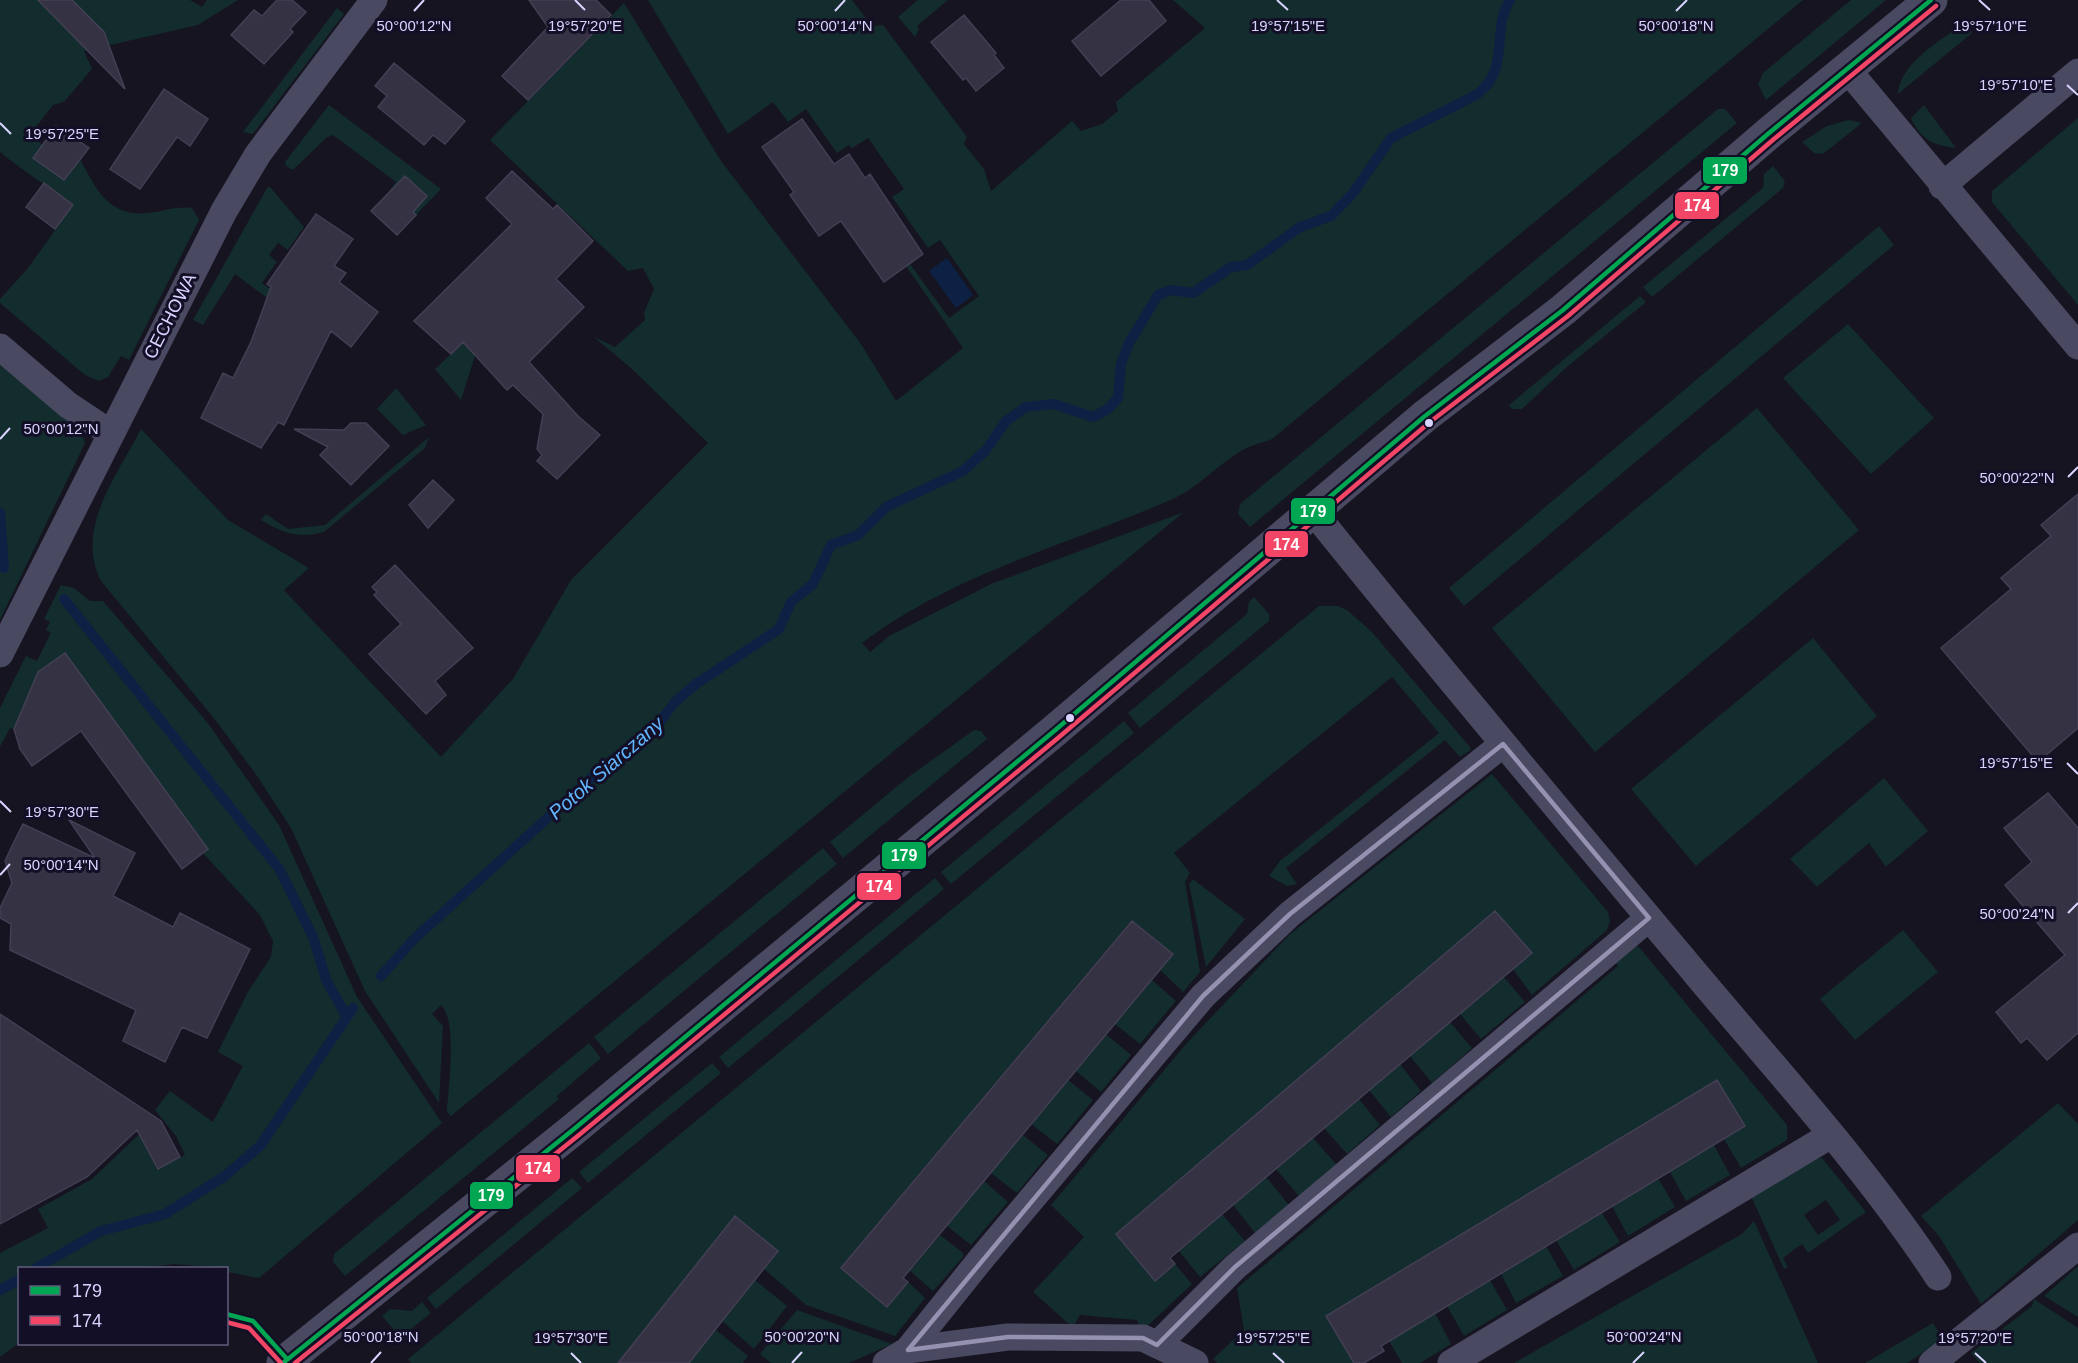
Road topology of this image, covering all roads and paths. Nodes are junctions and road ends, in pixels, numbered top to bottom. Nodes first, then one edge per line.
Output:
1 (374, 0) edge
2 (1931, 0) edge
3 (1846, 68) junction
4 (2078, 72) edge
5 (1942, 186) junction
6 (2078, 346) edge
7 (0, 347) edge
8 (110, 433) junction
9 (1312, 510) junction
10 (0, 654) edge
11 (1503, 744) junction
12 (1649, 918) junction
13 (1831, 1135) junction
14 (2078, 1246) edge
15 (1938, 1277) dead end
16 (1157, 1345) junction
17 (897, 1357) edge
18 (283, 1363) edge
19 (1195, 1363) edge
20 (1451, 1363) edge
21 (1932, 1363) edge

1 - 8 street, CECHOWA
2 - 3 street
3 - 5 street
3 - 9 street
4 - 5 street
5 - 6 street
7 - 8 street
8 - 10 street, CECHOWA
9 - 11 street
9 - 18 street
11 - 12 street
11 - 17 street
12 - 13 street
12 - 16 street
13 - 15 street
13 - 20 street
14 - 21 street
16 - 17 street
16 - 19 street

